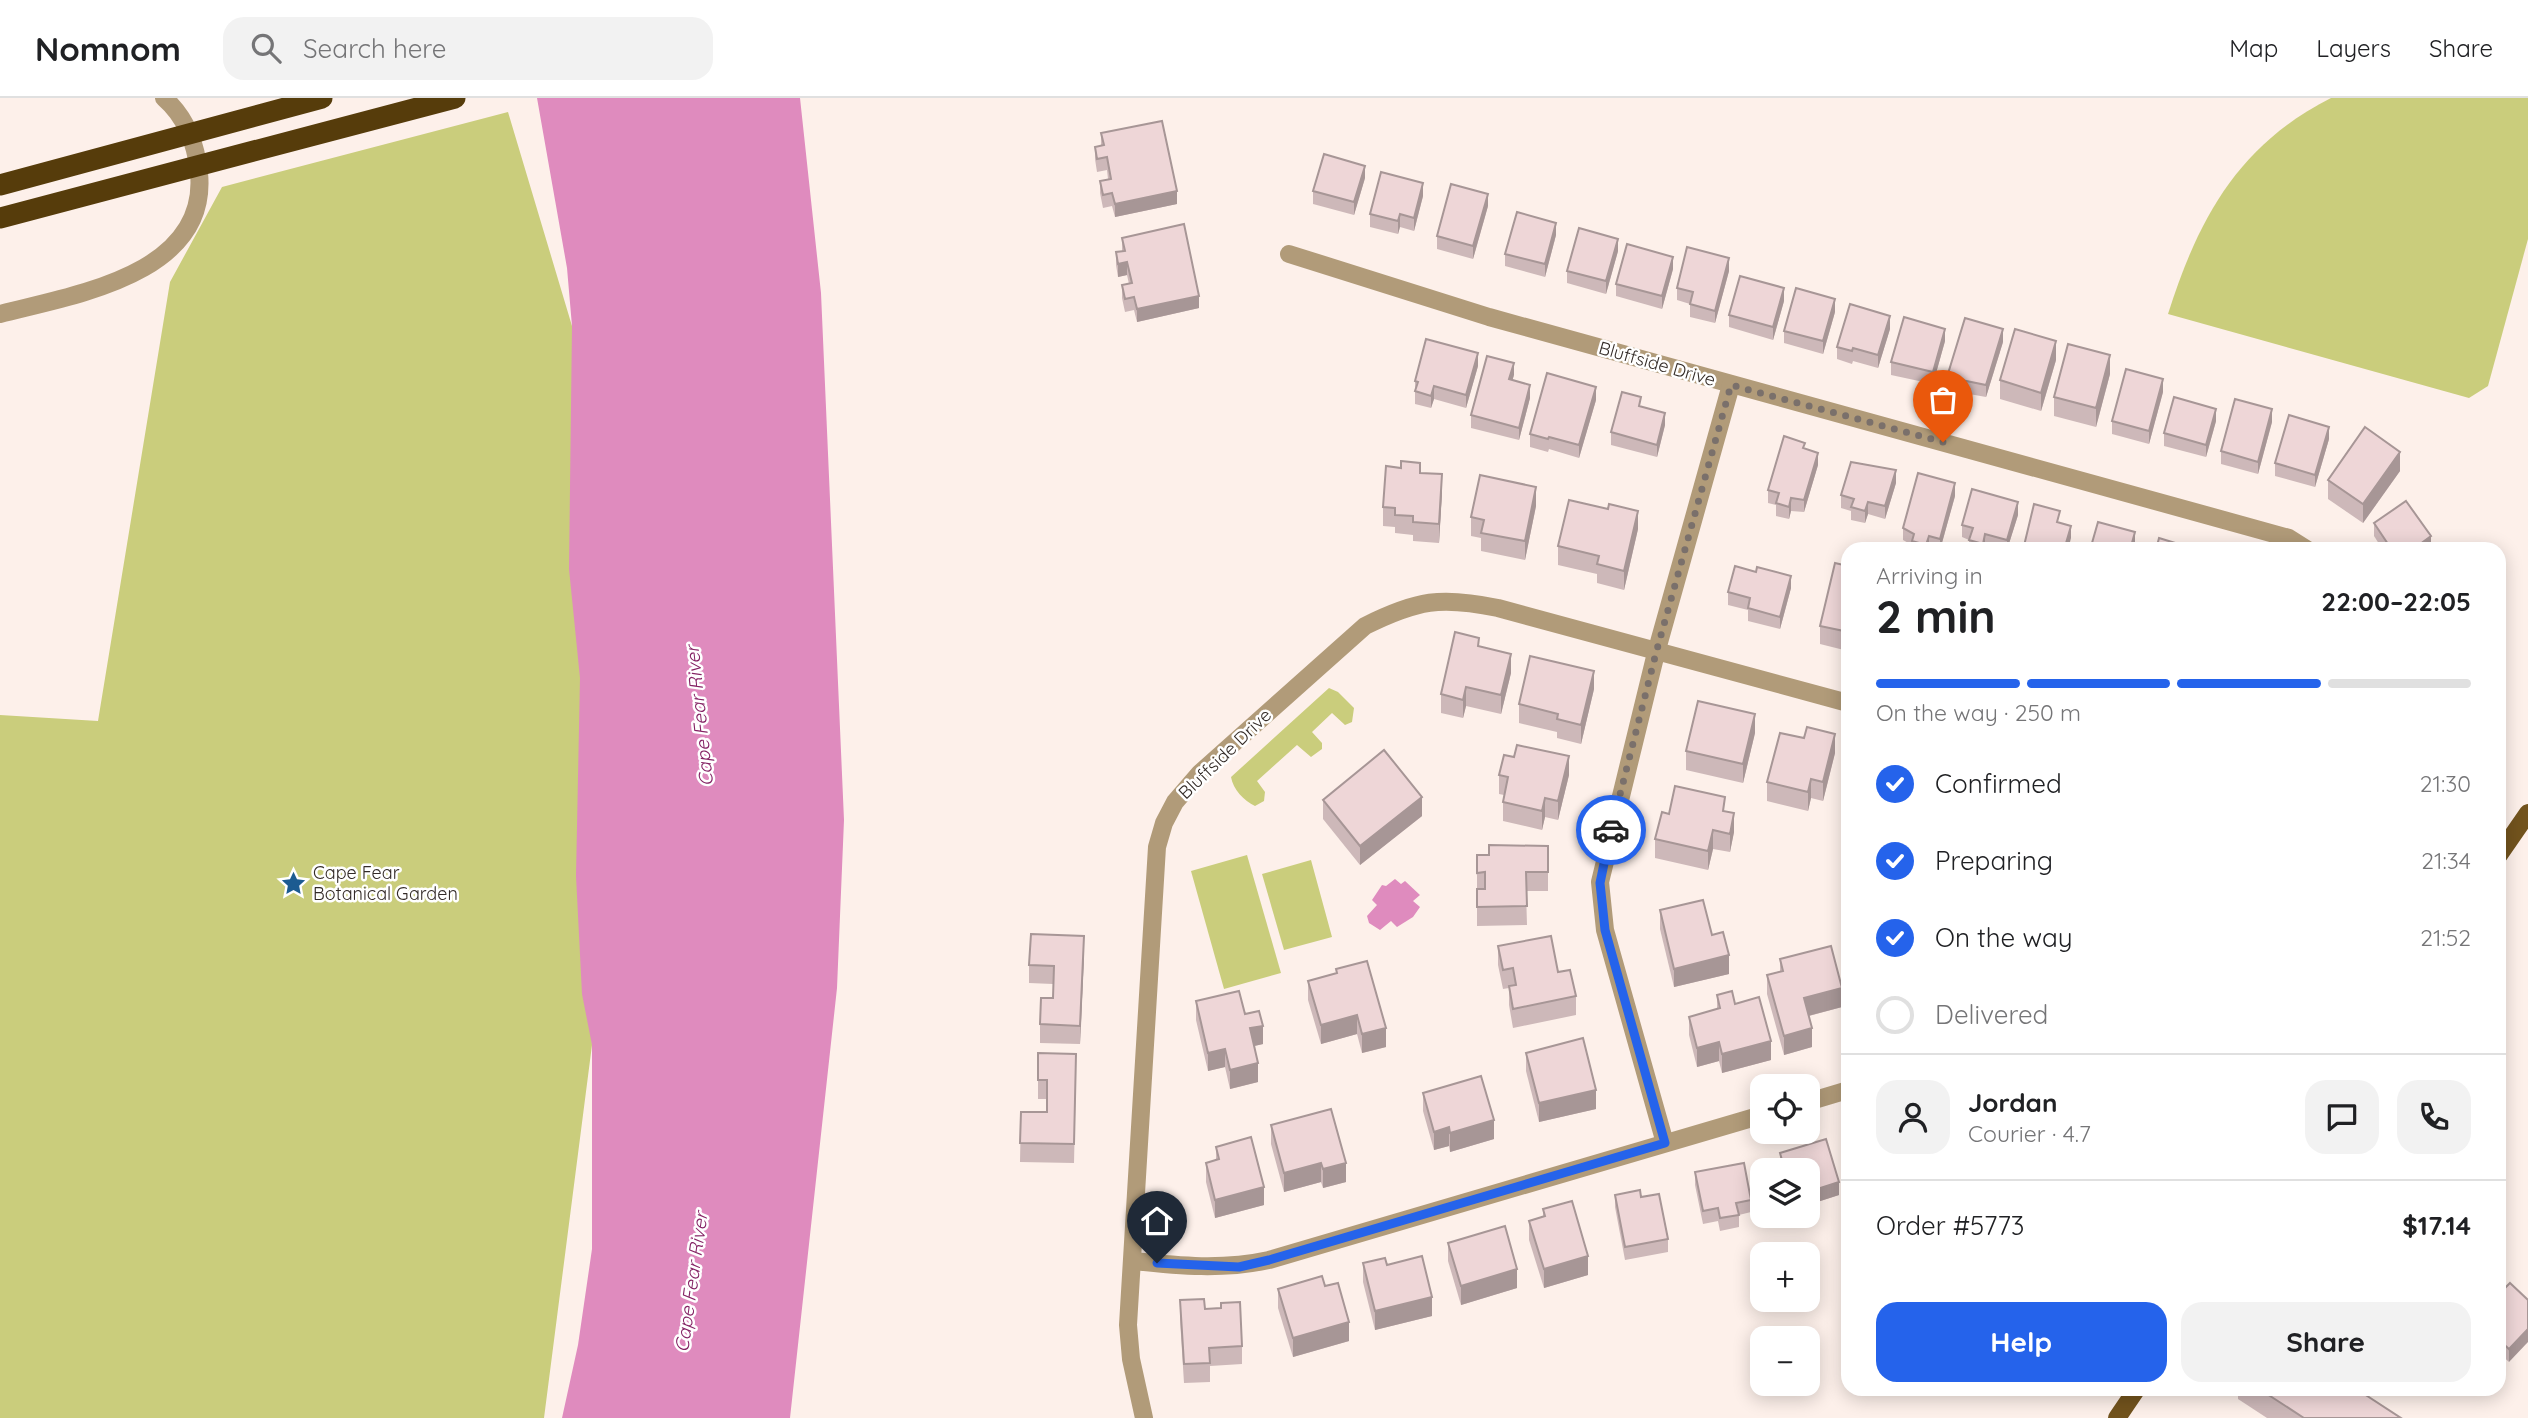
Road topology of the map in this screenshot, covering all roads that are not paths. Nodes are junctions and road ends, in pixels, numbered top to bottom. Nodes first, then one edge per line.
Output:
1 (164, 98) edge
2 (322, 98) edge
3 (455, 98) edge
4 (0, 185) edge
5 (0, 218) edge
6 (1289, 254) dead end
7 (0, 314) edge
8 (1731, 385) junction
9 (2295, 542) edge
10 (1656, 653) junction
11 (1841, 701) edge
12 (2528, 813) edge
13 (2506, 843) edge
14 (1841, 1092) edge
15 (1820, 1098) edge
16 (1750, 1118) edge
17 (1665, 1143) junction
18 (1133, 1261) junction
19 (2132, 1396) edge
20 (1144, 1418) edge
21 (2117, 1418) edge

1 - 7 street
2 - 4 highway
3 - 5 highway
6 - 8 street, Bluffside Drive
8 - 9 street, Bluffside Drive
8 - 10 street
10 - 11 street, Bluffside Drive
10 - 17 street
10 - 18 street, Bluffside Drive
12 - 13 main road
14 - 15 street
16 - 17 street
17 - 18 street
18 - 20 street, Bluffside Drive
19 - 21 main road

